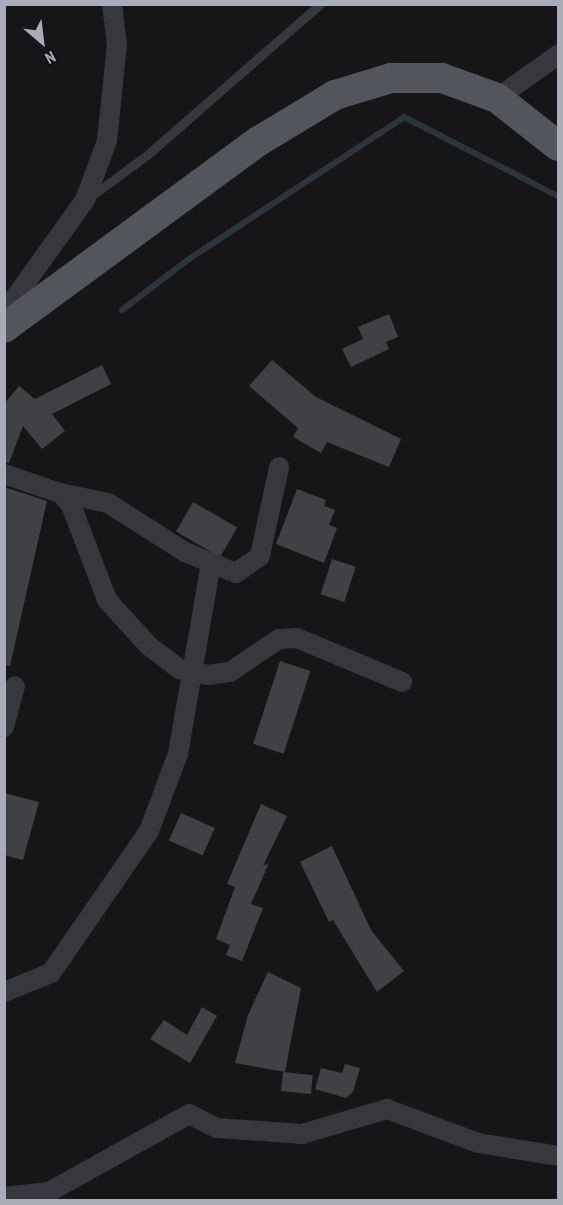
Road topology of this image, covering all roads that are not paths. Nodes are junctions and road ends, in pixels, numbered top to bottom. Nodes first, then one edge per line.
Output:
1 (112, 4) edge
2 (320, 4) edge
3 (558, 56) edge
4 (497, 98) junction
5 (558, 146) edge
6 (85, 200) junction
7 (4, 313) edge
8 (4, 328) edge
9 (279, 467) dead end
10 (4, 474) edge
11 (60, 493) junction
12 (211, 563) junction
13 (194, 672) junction
14 (402, 682) dead end
15 (15, 686) dead end
16 (4, 727) edge
17 (4, 992) edge
18 (558, 1156) edge
19 (4, 1197) edge

1 - 6 street
2 - 6 lane
3 - 4 street
4 - 5 main road
4 - 8 main road
6 - 7 street
9 - 12 street
10 - 11 street
11 - 12 street
11 - 13 street
12 - 13 street
13 - 14 street
13 - 17 street
15 - 16 street
18 - 19 street

